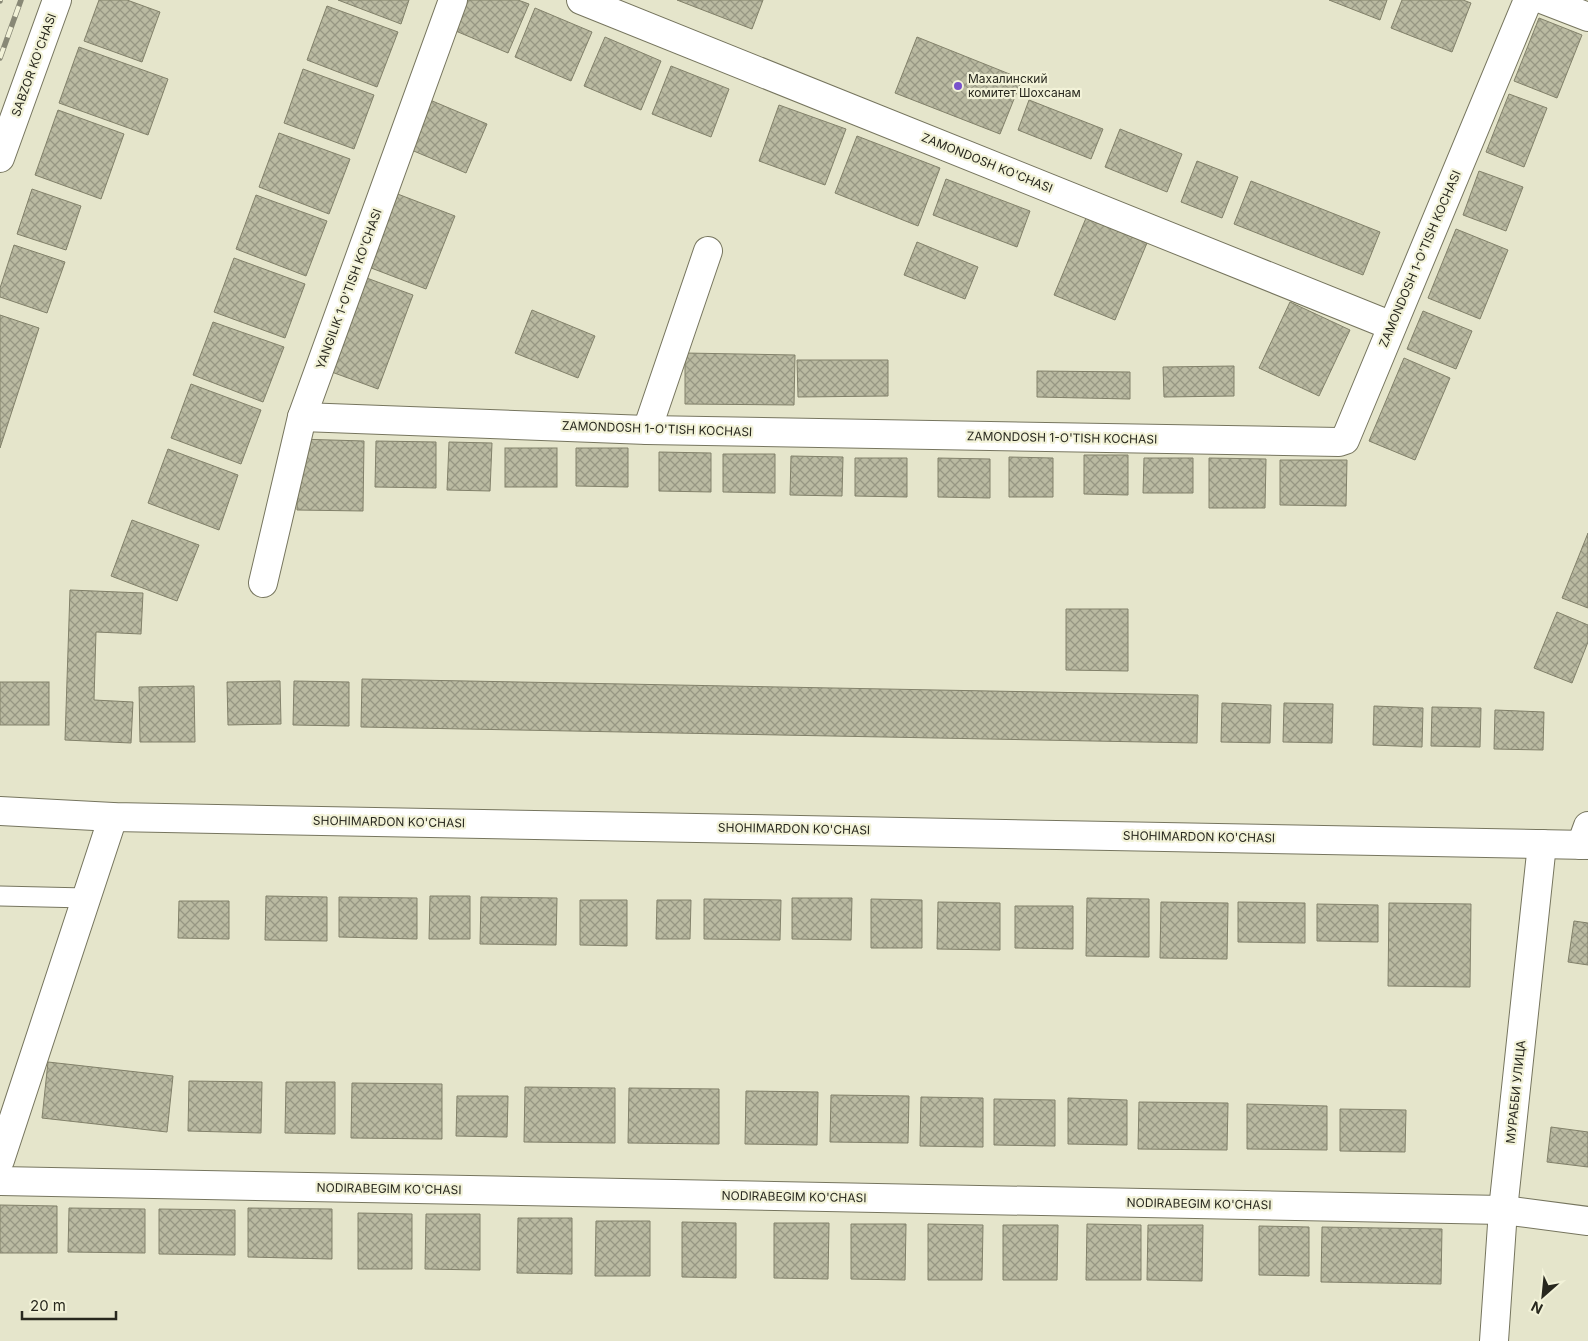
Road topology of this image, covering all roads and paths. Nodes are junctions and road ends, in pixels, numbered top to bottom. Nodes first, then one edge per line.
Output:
1 (57, 0) edge
2 (453, 0) edge
3 (581, 0) edge
4 (1528, 0) edge
5 (1544, 0) edge
6 (1588, 17) edge
7 (0, 158) edge
8 (708, 251) dead end
9 (1392, 326) junction
10 (302, 417) junction
11 (646, 430) junction
12 (263, 583) dead end
13 (0, 811) edge
14 (113, 816) junction
15 (1586, 839) edge
16 (1542, 844) junction
17 (0, 896) edge
18 (86, 898) junction
19 (0, 1160) edge
20 (0, 1181) edge
21 (1503, 1210) junction
22 (1588, 1221) edge
23 (1494, 1341) edge

1 - 7 street, SABZOR KO'CHASI
2 - 10 street, YANGILIK 1-O'TISH KO'CHASI
3 - 9 street, ZAMONDOSH KO'CHASI
4 - 9 street, ZAMONDOSH 1-O'TISH KOCHASI
5 - 6 street
8 - 11 street
9 - 11 street, ZAMONDOSH 1-O'TISH KOCHASI
10 - 11 street, ZAMONDOSH 1-O'TISH KOCHASI
10 - 12 street, YANGILIK 1-O'TISH KO'CHASI
13 - 14 street, SHOHIMARDON KO'CHASI
14 - 16 street, SHOHIMARDON KO'CHASI
14 - 18 street
15 - 16 street, SHOHIMARDON KO'CHASI
16 - 21 street, МУРАББИ УЛИЦА
17 - 18 lane
18 - 19 street
20 - 21 street, NODIRABEGIM KO'CHASI
21 - 22 street, NODIRABEGIM KO'CHASI
21 - 23 street, МУРАББИ УЛИЦА

